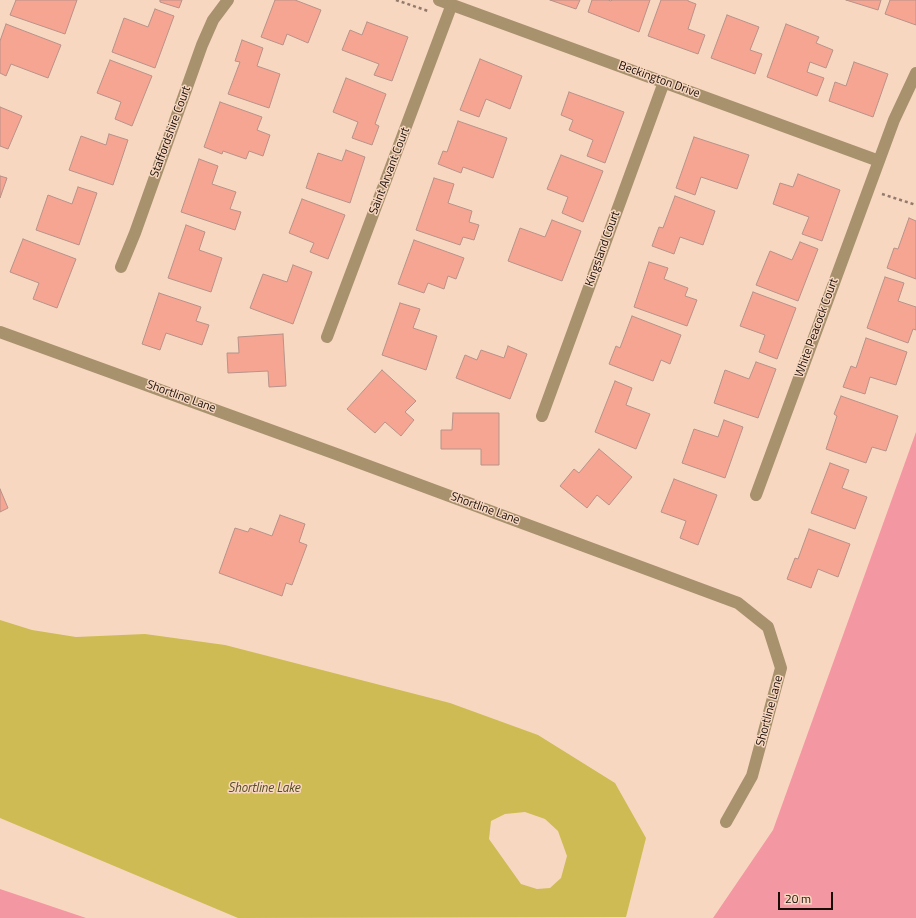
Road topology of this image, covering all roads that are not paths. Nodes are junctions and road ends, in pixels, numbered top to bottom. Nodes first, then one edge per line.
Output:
1 (228, 0) edge
2 (439, 0) edge
3 (452, 4) junction
4 (916, 74) edge
5 (664, 82) junction
6 (879, 161) junction
7 (121, 267) dead end
8 (0, 332) edge
9 (327, 337) dead end
10 (542, 416) dead end
11 (756, 495) dead end
12 (726, 822) dead end

1 - 7 street, Staffordshire Court
2 - 3 street, Beckington Drive
3 - 5 street, Beckington Drive
3 - 9 street, Saint Arvant Court
4 - 6 street, White Peacock Court
5 - 6 street, Beckington Drive
5 - 10 street, Kingsland Court
6 - 11 street, White Peacock Court
8 - 12 street, Shortline Lane

